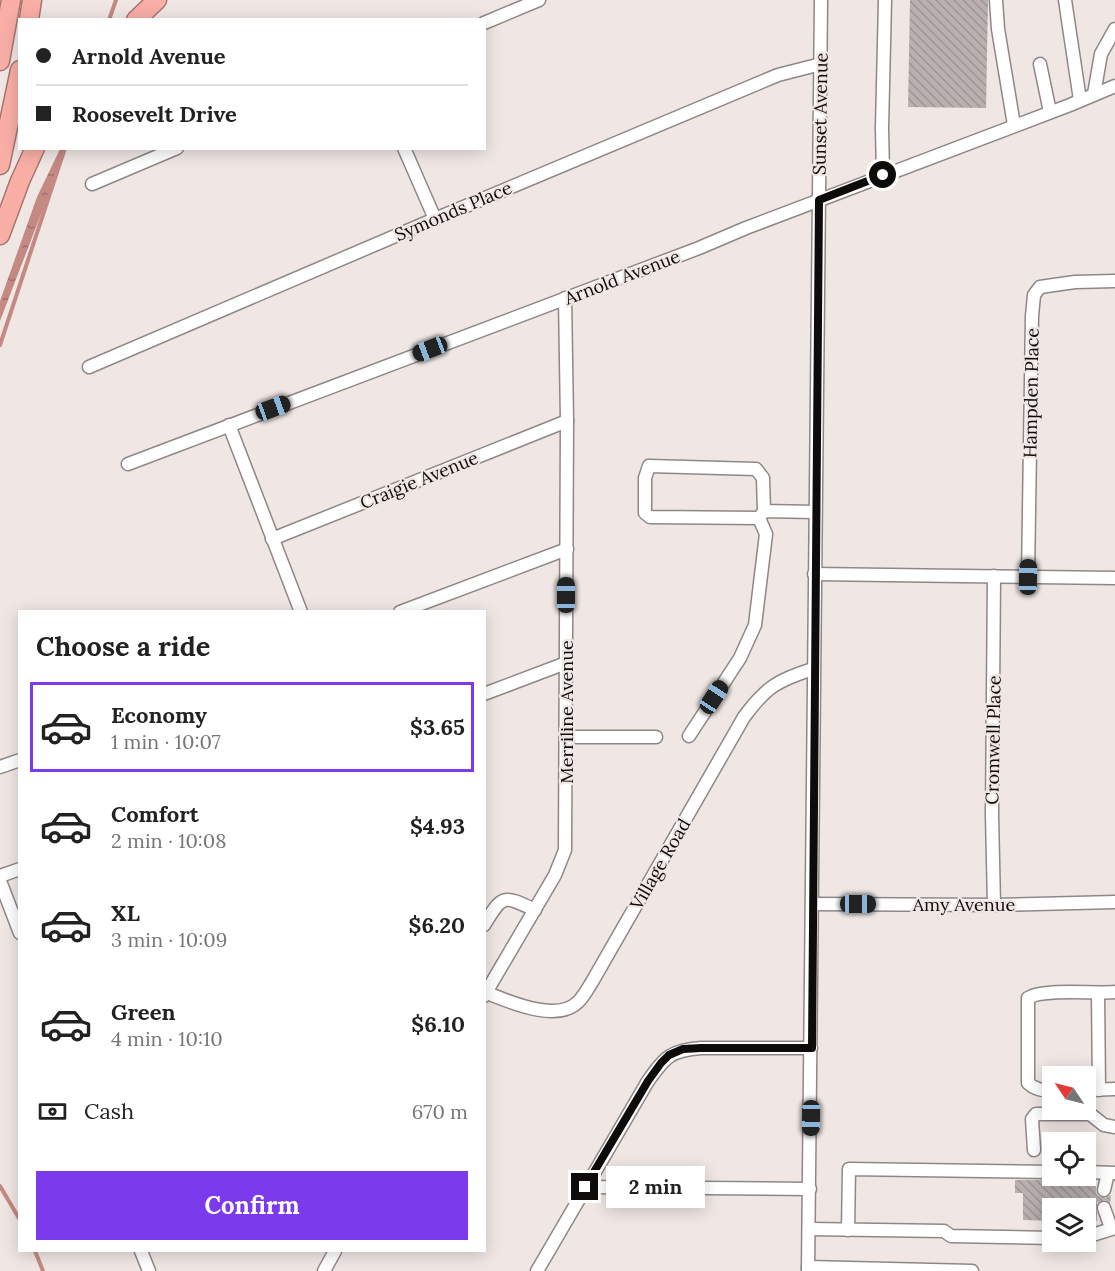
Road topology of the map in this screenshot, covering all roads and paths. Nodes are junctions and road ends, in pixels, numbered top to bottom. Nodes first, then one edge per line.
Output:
1 (11, 0) edge
2 (32, 0) edge
3 (157, 0) edge
4 (538, 0) edge
5 (821, 0) edge
6 (885, 0) edge
7 (996, 0) edge
8 (1065, 0) edge
9 (29, 18) edge
10 (138, 18) edge
11 (486, 21) edge
12 (1115, 29) edge
13 (0, 61) edge
14 (820, 64) junction
15 (1040, 64) dead end
16 (18, 80) edge
17 (1115, 86) edge
18 (1094, 94) junction
19 (1080, 100) junction
20 (1050, 112) junction
21 (1014, 125) junction
22 (34, 150) edge
23 (172, 150) edge
24 (405, 150) edge
25 (0, 165) edge
26 (883, 175) junction
27 (92, 184) dead end
28 (819, 200) junction
29 (435, 219) junction
30 (0, 235) edge
31 (1115, 281) edge
32 (565, 298) junction
33 (89, 367) dead end
34 (567, 421) junction
35 (229, 425) junction
36 (128, 464) dead end
37 (815, 512) junction
38 (762, 514) junction
39 (272, 539) junction
40 (567, 549) junction
41 (814, 574) junction
42 (994, 576) junction
43 (1028, 577) junction
44 (1115, 578) edge
45 (300, 610) edge
46 (405, 610) edge
47 (566, 663) junction
48 (813, 669) junction
49 (486, 693) edge
50 (656, 736) dead end
51 (689, 736) dead end
52 (566, 737) junction
53 (18, 761) edge
54 (0, 767) edge
55 (18, 869) edge
56 (0, 876) edge
57 (0, 881) edge
58 (1115, 902) edge
59 (812, 904) junction
60 (993, 904) junction
61 (535, 910) junction
62 (486, 922) edge
63 (18, 928) edge
64 (1115, 992) edge
65 (1098, 993) junction
66 (486, 994) edge
67 (812, 1048) junction
68 (1115, 1089) edge
69 (1099, 1090) joint
70 (1042, 1091) edge
71 (1115, 1127) edge
72 (1035, 1150) dead end
73 (1042, 1172) edge
74 (1096, 1172) edge
75 (1111, 1173) edge
76 (585, 1187) junction
77 (810, 1189) junction
78 (1104, 1190) dead end
79 (1104, 1208) dead end
80 (1113, 1228) edge
81 (809, 1229) junction
82 (848, 1230) junction
83 (1096, 1234) edge
84 (1042, 1238) edge
85 (141, 1252) edge
86 (334, 1252) edge
87 (808, 1269) edge
88 (149, 1271) edge
89 (324, 1271) edge
90 (537, 1271) edge
91 (972, 1271) edge

1 - 13 highway
2 - 9 highway
3 - 10 highway
4 - 11 street
5 - 14 street, Sunset Avenue
6 - 26 street
7 - 21 street
8 - 19 street
12 - 18 street
14 - 28 street, Sunset Avenue
14 - 29 street, Symonds Place
15 - 20 street
16 - 25 highway
17 - 18 street, Arnold Avenue
18 - 19 street, Arnold Avenue
19 - 20 street, Arnold Avenue
20 - 21 street, Arnold Avenue
21 - 26 street, Arnold Avenue
22 - 30 highway
23 - 27 street
24 - 29 street
26 - 28 street, Arnold Avenue
28 - 32 street, Arnold Avenue
28 - 37 street, Sunset Avenue
29 - 33 street, Symonds Place
31 - 43 street, Hampden Place
32 - 34 street, Merriline Avenue
32 - 35 street, Arnold Avenue
34 - 39 street, Craigie Avenue
34 - 40 street, Merriline Avenue
35 - 36 street, Arnold Avenue
35 - 39 street
37 - 38 street
37 - 41 street, Sunset Avenue
38 - 38 street
38 - 51 street
39 - 45 street
40 - 46 street
40 - 47 street, Merriline Avenue
41 - 42 street
41 - 48 street, Sunset Avenue
42 - 43 street
42 - 60 street, Cromwell Place
43 - 44 street
47 - 49 street
47 - 52 street, Merriline Avenue
48 - 59 street, Sunset Avenue
48 - 66 street, Village Road
50 - 52 street
52 - 61 street, Merriline Avenue
53 - 54 street
55 - 56 street
57 - 63 street
58 - 60 street, Amy Avenue
59 - 60 street, Amy Avenue
59 - 67 street, Sunset Avenue
61 - 62 street
61 - 66 street, Merriline Avenue
64 - 65 street
65 - 69 street
65 - 70 street
67 - 76 street
67 - 77 street, Sunset Avenue
68 - 69 street
71 - 72 street
73 - 82 street
74 - 75 street
75 - 78 street
76 - 77 street
76 - 90 street
77 - 81 street, Sunset Avenue
79 - 80 street
80 - 83 street
81 - 82 street
81 - 87 street, Sunset Avenue
82 - 84 street
85 - 88 street
86 - 89 street
87 - 91 street

